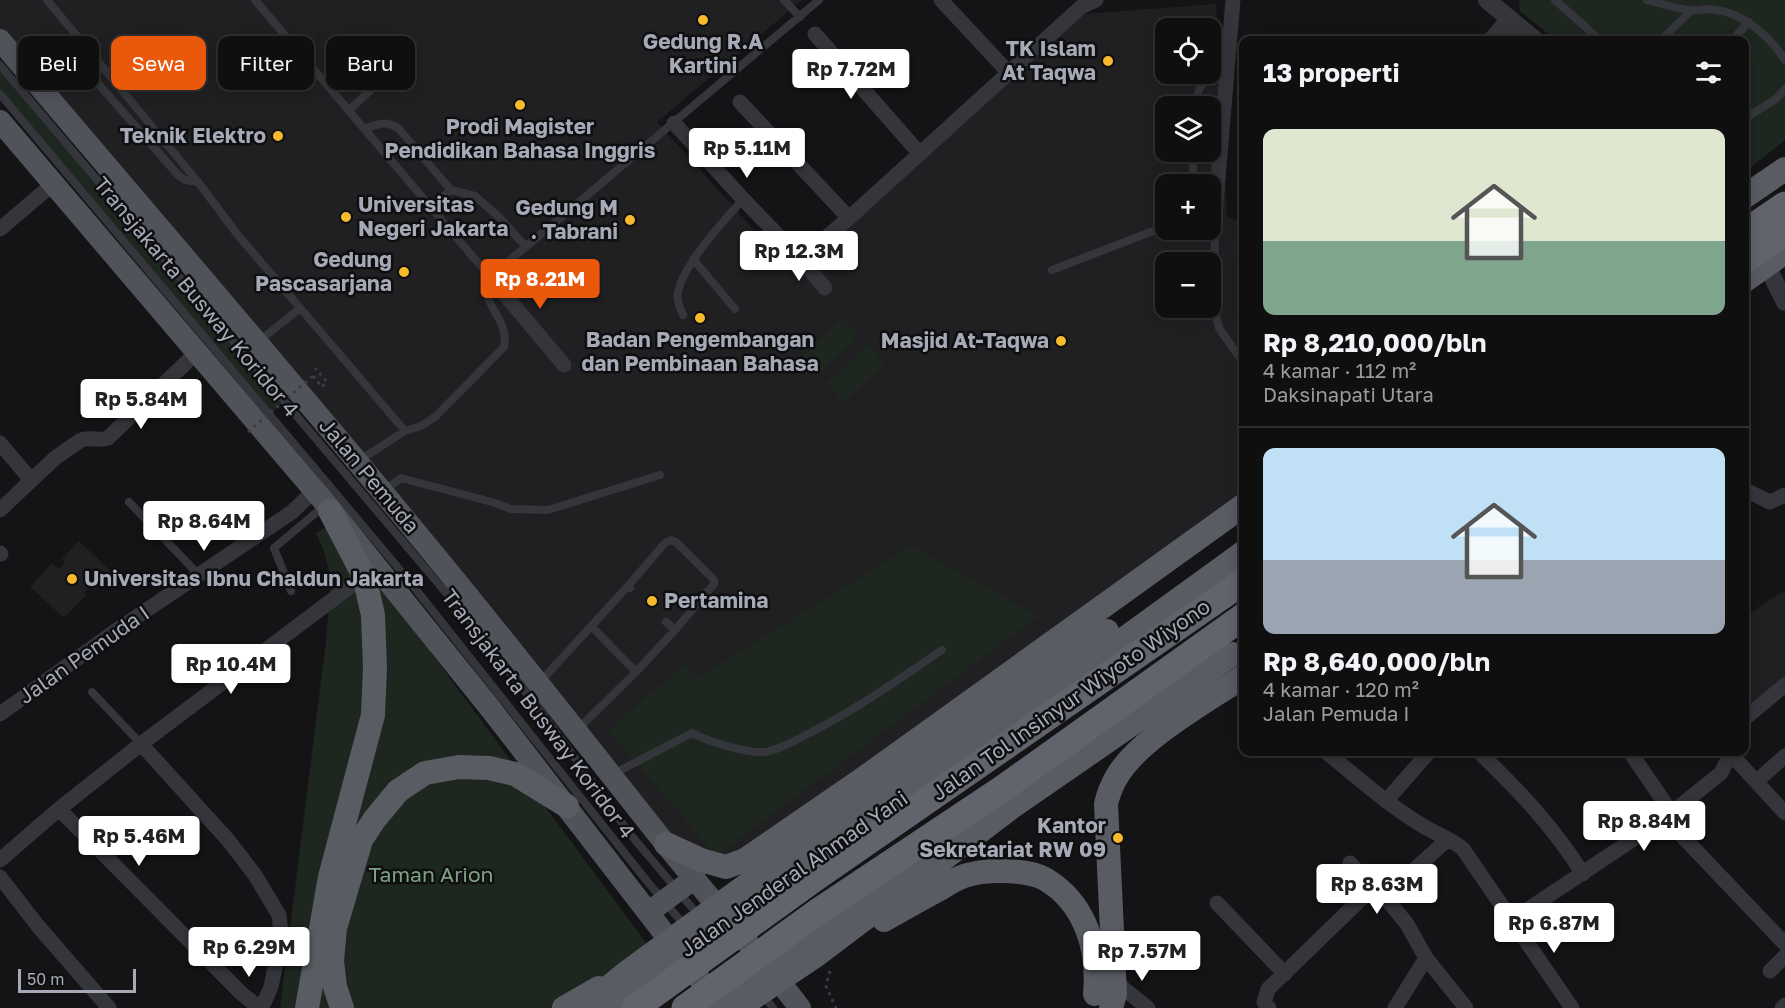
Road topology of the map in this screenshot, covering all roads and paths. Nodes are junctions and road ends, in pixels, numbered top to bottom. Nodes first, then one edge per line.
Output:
1 (47, 0) edge
2 (255, 0) edge
3 (784, 0) edge
4 (819, 0) edge
5 (941, 0) edge
6 (1096, 0) edge
7 (1233, 0) edge
8 (1555, 0) edge
9 (1647, 0) edge
10 (1078, 3) edge
11 (1692, 10) junction
12 (1504, 16) edge
13 (800, 17) junction
14 (1749, 22) junction
15 (815, 34) dead end
16 (78, 36) edge
17 (1492, 36) edge
18 (1530, 36) edge
19 (1596, 36) edge
20 (1665, 36) edge
21 (1736, 36) edge
22 (0, 40) edge
23 (1785, 60) edge
24 (99, 61) edge
25 (0, 65) edge
26 (1009, 73) junction
27 (1227, 73) junction
28 (99, 84) edge
29 (1785, 89) edge
30 (371, 90) edge
31 (0, 94) edge
32 (1197, 96) edge
33 (740, 102) dead end
34 (349, 110) junction
35 (1749, 114) edge
36 (0, 121) edge
37 (674, 123) junction
38 (366, 128) junction
39 (920, 154) junction
40 (1785, 169) edge
41 (1217, 174) edge
42 (198, 182) junction
43 (53, 184) junction
44 (451, 190) junction
45 (1749, 194) edge
46 (1785, 196) edge
47 (743, 199) junction
48 (1785, 204) edge
49 (432, 206) junction
50 (849, 218) junction
51 (1749, 221) edge
52 (1785, 226) edge
53 (0, 229) edge
54 (1155, 230) edge
55 (1785, 232) edge
56 (1213, 240) edge
57 (526, 247) junction
58 (797, 255) junction
59 (1752, 258) edge
60 (693, 259) junction
61 (1052, 270) dead end
62 (490, 277) junction
63 (825, 288) dead end
64 (1785, 302) edge
65 (299, 309) junction
66 (735, 309) dead end
67 (683, 315) dead end
68 (258, 342) junction
69 (1239, 356) edge
70 (192, 357) junction
71 (564, 365) dead end
72 (315, 368) dead end
73 (248, 432) dead end
74 (405, 432) junction
75 (0, 443) edge
76 (357, 462) junction
77 (660, 475) dead end
78 (31, 480) junction
79 (382, 492) junction
80 (1749, 492) edge
81 (1785, 495) edge
82 (129, 502) dead end
83 (323, 502) junction
84 (1239, 509) edge
85 (0, 510) edge
86 (1239, 538) edge
87 (1239, 556) edge
88 (199, 575) junction
89 (364, 576) junction
90 (1239, 578) edge
91 (1239, 583) edge
92 (291, 591) dead end
93 (1239, 613) edge
94 (1239, 620) edge
95 (666, 622) dead end
96 (592, 627) junction
97 (675, 630) junction
98 (1239, 633) edge
99 (942, 650) dead end
100 (1238, 652) edge
101 (636, 672) junction
102 (1239, 679) edge
103 (539, 683) junction
104 (1785, 685) edge
105 (92, 692) dead end
106 (0, 714) edge
107 (1749, 715) edge
108 (577, 730) junction
109 (141, 744) junction
110 (1331, 756) edge
111 (1425, 756) edge
112 (1483, 756) edge
113 (1632, 756) edge
114 (1728, 756) edge
115 (1733, 756) edge
116 (1785, 756) edge
117 (1024, 762) dead end
118 (1016, 768) dead end
119 (612, 774) junction
120 (1757, 781) junction
121 (1386, 801) junction
122 (567, 806) junction
123 (59, 809) junction
124 (1785, 813) edge
125 (1668, 815) junction
126 (1448, 839) junction
127 (666, 844) junction
128 (0, 860) edge
129 (1350, 863) dead end
130 (1583, 874) junction
131 (0, 878) edge
132 (1379, 894) junction
133 (671, 895) junction
134 (1217, 903) dead end
135 (1512, 920) junction
136 (708, 942) junction
137 (1785, 944) edge
138 (818, 954) junction
139 (733, 956) dead end
140 (1785, 956) edge
141 (1426, 958) junction
142 (1770, 971) dead end
143 (626, 973) junction
144 (1285, 974) junction
145 (1114, 977) junction
146 (736, 988) edge
147 (339, 998) edge
148 (1099, 1003) edge
149 (1785, 1005) edge
150 (109, 1008) edge
151 (307, 1008) edge
152 (564, 1008) edge
153 (583, 1008) edge
154 (608, 1008) edge
155 (634, 1008) edge
156 (678, 1008) edge
157 (685, 1008) edge
158 (773, 1008) edge
159 (800, 1008) edge
160 (1148, 1008) edge
161 (1269, 1008) edge
162 (1395, 1008) edge
163 (1466, 1008) edge
164 (1572, 1008) edge
165 (1782, 1008) edge

1 - 16 lane
2 - 34 lane
3 - 13 lane
4 - 13 lane
5 - 26 street
6 - 10 street
7 - 27 street
8 - 19 lane
9 - 11 lane
10 - 26 street
11 - 14 lane
11 - 20 lane
12 - 17 street
12 - 18 street
13 - 37 lane
14 - 21 lane
14 - 23 lane
15 - 39 street
22 - 68 main road, Jalan Pemuda
24 - 42 lane
25 - 133 lane, Transjakarta Busway Koridor 4
26 - 39 street
27 - 32 lane
27 - 41 street
28 - 42 lane
29 - 35 lane
30 - 34 lane
31 - 133 lane, Transjakarta Busway Koridor 4
33 - 50 street
34 - 38 lane
36 - 43 main road, Jalan Pemuda
37 - 47 street
37 - 57 lane
38 - 44 lane
38 - 49 lane
39 - 50 street
40 - 45 highway
42 - 65 lane
43 - 53 street
43 - 70 main road, Jalan Pemuda
44 - 49 lane
44 - 57 lane
46 - 51 lane
47 - 58 street
47 - 60 lane
48 - 59 highway
49 - 62 lane
50 - 58 street
52 - 59 lane
54 - 61 lane
55 - 59 highway, bridge
56 - 69 lane
57 - 62 lane
58 - 63 street
59 - 64 street
60 - 66 lane
60 - 67 lane
62 - 71 street
62 - 74 lane
65 - 68 lane
65 - 74 lane
68 - 76 main road, Jalan Pemuda
70 - 78 street
70 - 83 main road, Jalan Pemuda
72 - 73 path, bridge
74 - 76 lane
75 - 78 street
76 - 79 main road, Jalan Pemuda
77 - 79 lane
78 - 85 street
79 - 103 main road, Jalan Pemuda
80 - 81 street
82 - 88 lane
83 - 88 street, Jalan Pemuda I
83 - 89 highway
83 - 92 lane
83 - 122 main road, Jalan Pemuda
84 - 127 highway
86 - 143 highway, bridge
87 - 136 highway, Jalan Jenderal Ahmad Yani
88 - 106 street, Jalan Pemuda I
89 - 109 street
89 - 151 highway
90 - 136 lane
91 - 155 highway, Jalan Tol Insinyur Wiyoto Wiyono, bridge
93 - 117 lane
94 - 157 highway, Jalan Tol Insinyur Wiyoto Wiyono, bridge
95 - 97 lane
96 - 97 lane
96 - 101 lane
96 - 103 lane
97 - 101 lane
98 - 146 highway
99 - 119 lane
100 - 138 highway, bridge
101 - 108 lane
102 - 145 highway
103 - 108 main road, Jalan Pemuda
104 - 107 street
105 - 109 lane
108 - 119 main road, Jalan Pemuda
109 - 123 street
109 - 123 street
110 - 121 street
111 - 121 street
112 - 130 street
113 - 125 street
114 - 125 street
115 - 120 street
116 - 120 street
118 - 146 lane
119 - 127 main road, Jalan Pemuda
120 - 124 street
121 - 126 street
122 - 133 main road, Jalan Pemuda
122 - 147 highway
123 - 128 street
125 - 130 street
125 - 137 street
126 - 132 street
126 - 135 street
127 - 133 main road, Jalan Pemuda
129 - 132 street
130 - 135 street
131 - 150 street
132 - 141 street
132 - 144 street
133 - 136 main road, Jalan Pemuda
133 - 136 main road, Jalan Pemuda
134 - 144 street
135 - 164 street
136 - 146 main road
136 - 146 main road
136 - 154 highway, Jalan Jenderal Ahmad Yani
136 - 155 lane
138 - 146 highway, bridge
138 - 148 highway, bridge
139 - 146 lane
140 - 142 street
141 - 162 street
141 - 163 street
143 - 152 highway, bridge
143 - 153 highway, bridge
144 - 161 street
145 - 148 highway
145 - 160 street
146 - 156 lane
146 - 158 lane
146 - 159 main road
149 - 165 street

